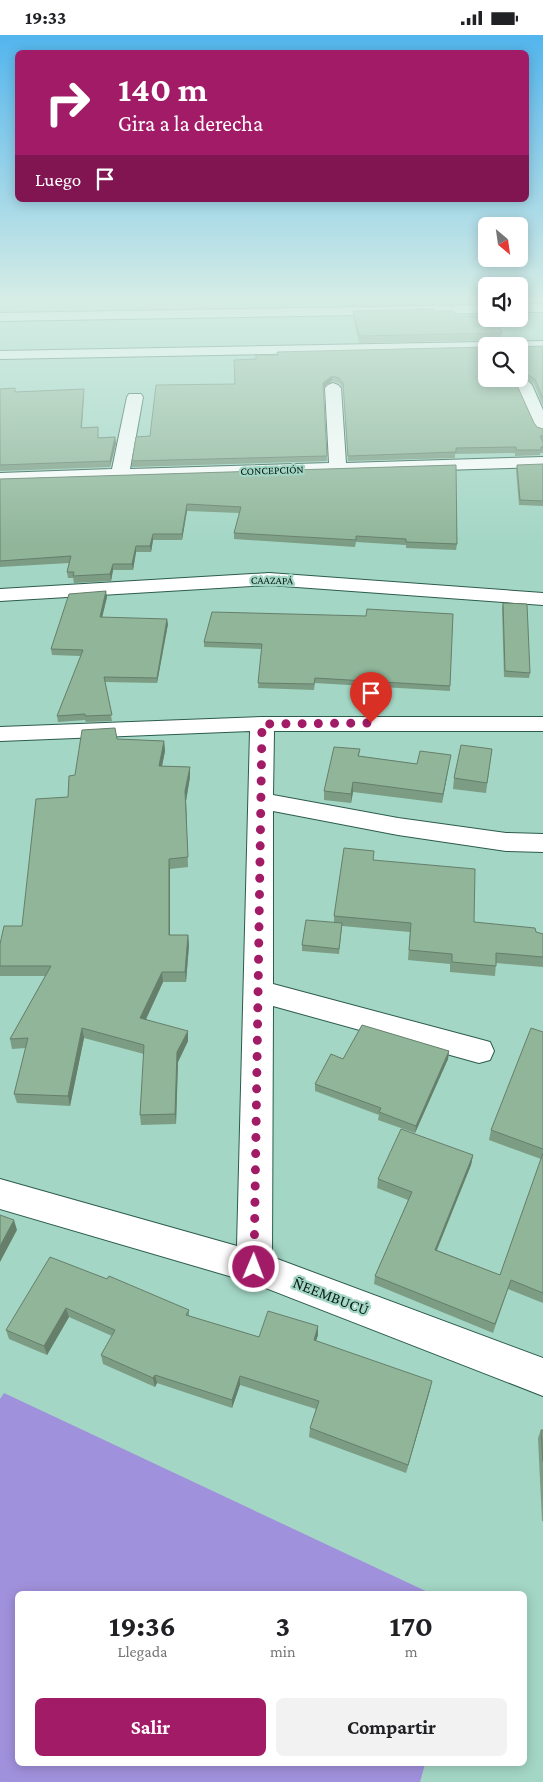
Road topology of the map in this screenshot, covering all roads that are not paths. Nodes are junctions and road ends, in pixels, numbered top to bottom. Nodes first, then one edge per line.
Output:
1 (525, 387) edge
2 (333, 389) dead end
3 (135, 397) dead end
4 (543, 428) edge
5 (543, 462) edge
6 (338, 468) junction
7 (120, 474) junction
8 (0, 478) edge
9 (0, 596) edge
10 (543, 599) edge
11 (262, 724) junction
12 (543, 725) edge
13 (0, 734) edge
14 (260, 800) junction
15 (543, 843) edge
16 (258, 991) junction
17 (479, 1051) dead end
18 (0, 1194) edge
19 (254, 1267) junction
20 (543, 1377) edge

1 - 4 street
2 - 6 street
3 - 7 street
5 - 6 street, CONCEPCIÓN
6 - 7 street, CONCEPCIÓN
7 - 8 street, CONCEPCIÓN
9 - 10 street, CAAZAPÁ
11 - 12 street
11 - 13 street
11 - 14 street
14 - 15 street
14 - 16 street
16 - 17 street
16 - 19 street
18 - 19 street, ÑEEMBUCÚ
19 - 20 street, ÑEEMBUCÚ

